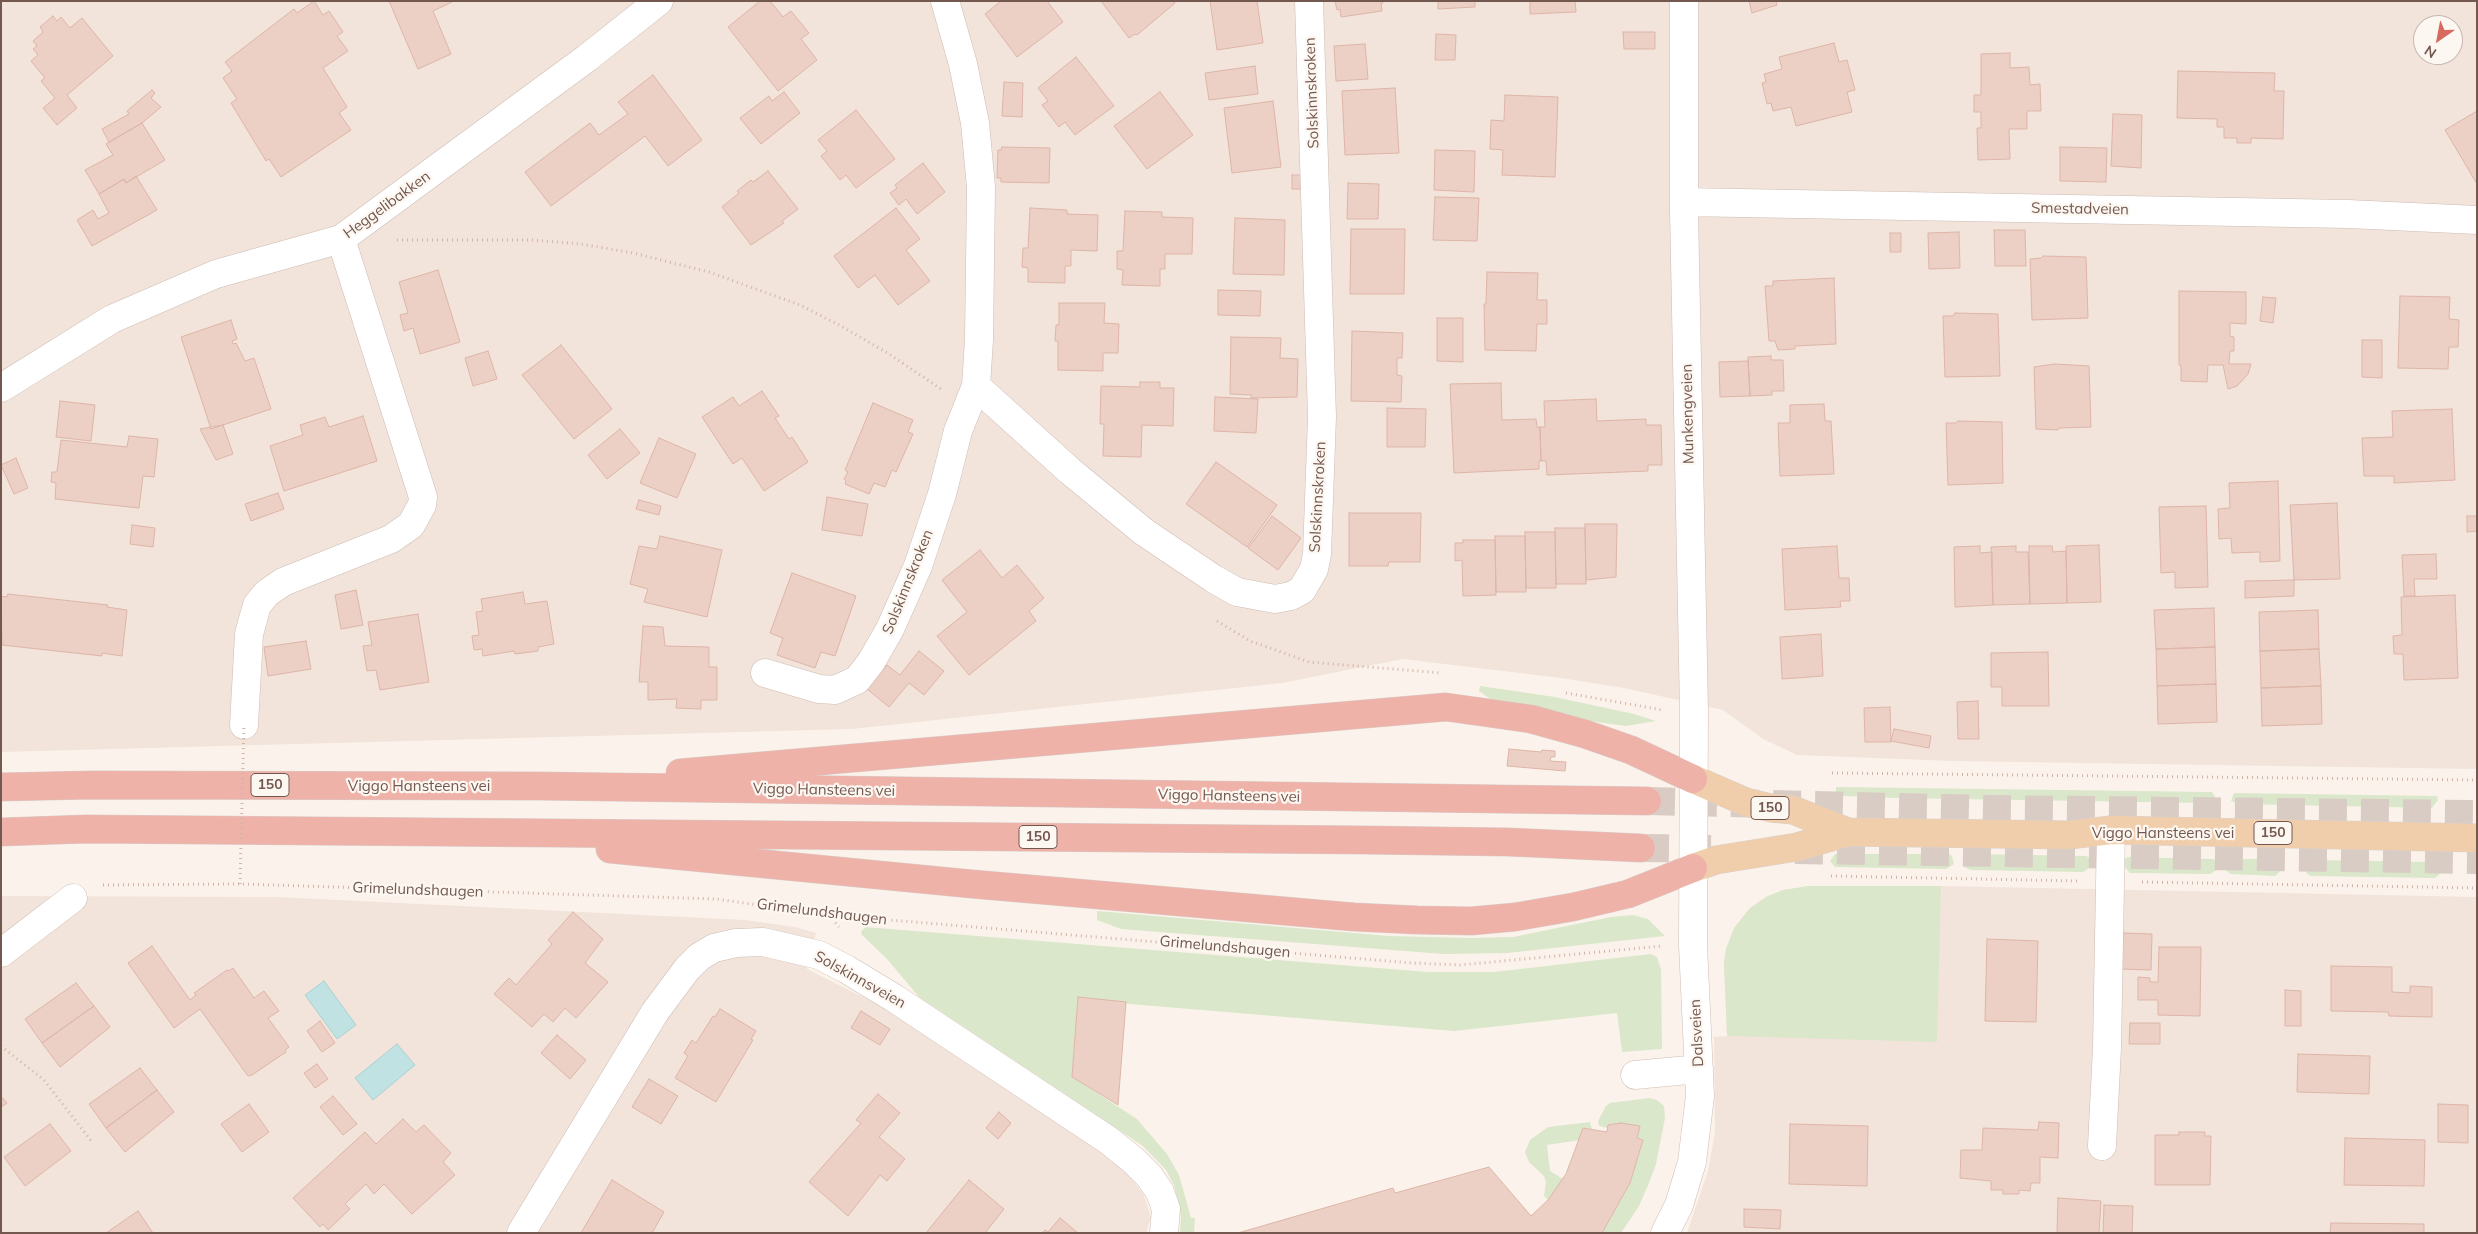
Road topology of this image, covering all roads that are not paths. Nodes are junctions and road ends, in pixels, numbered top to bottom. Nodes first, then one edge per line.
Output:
1 (659, 1) edge
2 (945, 1) edge
3 (1309, 1) edge
4 (1684, 1) edge
5 (1684, 202) junction
6 (2477, 220) edge
7 (341, 239) junction
8 (976, 386) junction
9 (1, 388) edge
10 (765, 673) dead end
11 (244, 725) road end
12 (1693, 779) junction
13 (538, 786) junction
14 (1, 787) edge
15 (1647, 801) tunnel mouth
16 (1693, 828) joint
17 (2110, 830) junction
18 (1, 832) edge
19 (434, 832) junction
20 (1848, 832) junction
21 (2477, 838) edge
22 (1641, 848) tunnel mouth
23 (1693, 868) junction
24 (73, 898) road end
25 (1, 953) edge
26 (1699, 1069) junction
27 (1635, 1075) dead end
28 (2102, 1146) dead end
29 (521, 1233) edge
30 (1164, 1233) edge
31 (1665, 1233) edge

1 - 7 street, Heggelibakken
2 - 8 street, Solskinnskroken
3 - 8 street, Solskinnskroken
4 - 5 street, Munkengveien
5 - 6 street, Smestadveien
5 - 12 street, Munkengveien
7 - 9 street, Heggelibakken
7 - 11 street
8 - 10 street, Solskinnskroken
12 - 13 highway
12 - 16 street, Munkengveien
12 - 20 main road, Viggo Hansteens vei / 150
13 - 14 highway, Viggo Hansteens vei / 150
13 - 15 highway, Viggo Hansteens vei / 150
16 - 23 street, Dalsveien
17 - 20 main road, Viggo Hansteens vei / 150
17 - 21 main road, Viggo Hansteens vei / 150
17 - 28 street
18 - 19 highway, 150
19 - 22 highway, 150
19 - 23 highway
20 - 23 main road, Viggo Hansteens vei / 150
23 - 26 street, Dalsveien
24 - 25 street
26 - 27 street
26 - 31 street, Dalsveien
29 - 30 street, Solskinnsveien

